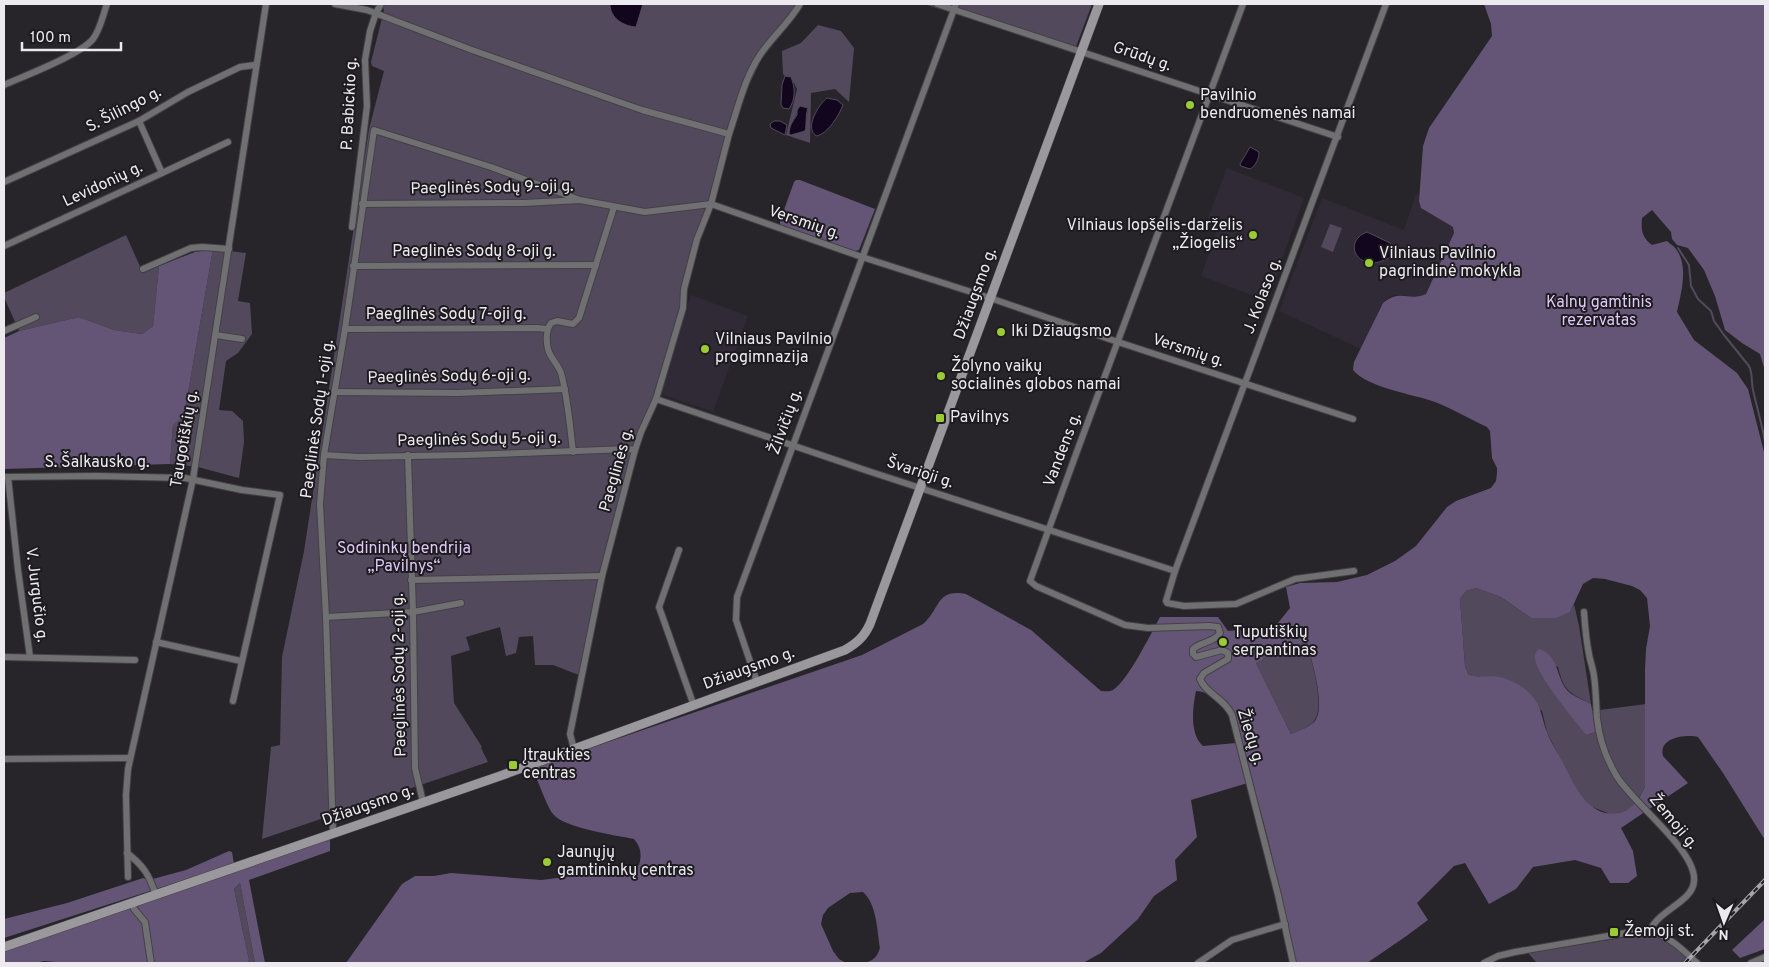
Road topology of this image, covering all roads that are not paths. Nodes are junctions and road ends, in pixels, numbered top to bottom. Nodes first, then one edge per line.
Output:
1 (108, 4) edge
2 (266, 4) edge
3 (335, 4) edge
4 (381, 4) edge
5 (800, 4) edge
6 (937, 4) edge
7 (1099, 4) edge
8 (1243, 4) edge
9 (1386, 4) edge
10 (955, 6) edge
11 (376, 13) junction
12 (1082, 51) junction
13 (256, 65) junction
14 (4, 85) edge
15 (1210, 95) junction
16 (139, 121) junction
17 (729, 134) junction
18 (1338, 137) junction
19 (228, 142) dead end
20 (162, 172) junction
21 (4, 182) edge
22 (580, 200) junction
23 (362, 204) junction
24 (711, 204) junction
25 (614, 207) junction
26 (352, 227) dead end
27 (4, 246) edge
28 (229, 249) junction
29 (862, 257) junction
30 (596, 265) junction
31 (353, 266) junction
32 (143, 268) dead end
33 (990, 298) junction
34 (36, 317) dead end
35 (345, 329) junction
36 (547, 329) junction
37 (4, 331) edge
38 (216, 335) junction
39 (242, 339) dead end
40 (1118, 342) junction
41 (1244, 384) junction
42 (564, 389) junction
43 (334, 392) junction
44 (656, 399) junction
45 (1353, 419) dead end
46 (792, 445) junction
47 (635, 450) junction
48 (573, 452) junction
49 (324, 455) junction
50 (408, 456) junction
51 (6, 477) edge
52 (193, 479) junction
53 (921, 488) junction
54 (1048, 529) junction
55 (679, 550) dead end
56 (1034, 569) joint
57 (1175, 571) junction
58 (1354, 571) dead end
59 (602, 576) junction
60 (412, 580) junction
61 (461, 603) dead end
62 (413, 612) junction
63 (1584, 612) dead end
64 (326, 617) junction
65 (156, 642) junction
66 (4, 657) edge
67 (30, 657) junction
68 (135, 660) dead end
69 (241, 661) junction
70 (758, 682) junction
71 (233, 701) dead end
72 (694, 706) junction
73 (574, 749) junction
74 (130, 758) junction
75 (4, 759) edge
76 (423, 802) junction
77 (334, 833) junction
78 (127, 853) junction
79 (128, 877) dead end
80 (156, 895) junction
81 (132, 903) junction
82 (1285, 924) junction
83 (1650, 930) junction
84 (4, 947) edge
85 (1765, 957) edge
86 (151, 963) edge
87 (1198, 963) edge
88 (1293, 963) edge
89 (1484, 963) edge
90 (1697, 963) edge
91 (1751, 963) edge

1 - 14 street
2 - 13 street, Taugotiškių g.
3 - 11 street
4 - 11 street
5 - 17 street
6 - 10 street, Grūdų g.
7 - 12 street, Džiaugsmo g.
8 - 15 street, Vandens g.
9 - 18 street, J. Kolaso g.
10 - 12 street, Grūdų g.
10 - 29 street, Žilvičių g.
11 - 17 street
11 - 26 street, P. Babickio g.
12 - 15 street, Grūdų g.
12 - 33 street, Džiaugsmo g.
13 - 16 street, S. Šilingo g.
13 - 28 street, Taugotiškių g.
15 - 18 street, Grūdų g.
15 - 40 street, Vandens g.
16 - 20 street, Levidonių g.
16 - 21 street, S. Šilingo g.
17 - 24 street
18 - 41 street, J. Kolaso g.
19 - 20 street
20 - 27 street, Levidonių g.
22 - 23 street, Paeglinės Sodų 9-oji g.
22 - 23 street, Paeglinės Sodų 1-oji g.
22 - 25 street, Paeglinės Sodų 9-oji g.
23 - 31 street, Paeglinės Sodų 1-oji g.
24 - 25 street, Paeglinės Sodų 9-oji g.
24 - 29 street, Versmių g.
24 - 44 street, Paeglinės g.
25 - 30 street
28 - 32 street
28 - 38 street, Taugotiškių g.
29 - 33 street, Versmių g.
29 - 46 street, Žilvičių g.
30 - 31 street, Paeglinės Sodų 8-oji g.
30 - 36 street, Paeglinės Sodų 7-oji g.
31 - 35 street, Paeglinės Sodų 1-oji g.
33 - 40 street, Versmių g.
33 - 53 street, Džiaugsmo g.
34 - 37 street
35 - 36 street, Paeglinės Sodų 7-oji g.
35 - 43 street, Paeglinės Sodų 1-oji g.
36 - 42 street
38 - 39 street
38 - 52 street, Taugotiškių g.
40 - 41 street, Versmių g.
40 - 54 street, Vandens g.
41 - 45 street, Versmių g.
41 - 57 street, J. Kolaso g.
42 - 43 street, Paeglinės Sodų 6-oji g.
42 - 48 street
43 - 49 street, Paeglinės Sodų 1-oji g.
44 - 46 street, Švarioji g.
44 - 47 street, Paeglinės g.
46 - 53 street, Švarioji g.
46 - 70 street, Žilvičių g.
47 - 48 street, Paeglinės Sodų 5-oji g.
47 - 59 street, Paeglinės g.
48 - 50 street, Paeglinės Sodų 5-oji g.
49 - 50 street, Paeglinės Sodų 5-oji g.
49 - 64 street, Paeglinės Sodų 1-oji g.
50 - 60 street, Paeglinės Sodų 2-oji g.
51 - 52 street, S. Šalkausko g.
51 - 67 street, V. Jurgučio g.
52 - 65 street, Taugotiškių g.
52 - 69 street, S. Šalkausko g.
53 - 54 street, Švarioji g.
53 - 70 street, Džiaugsmo g.
54 - 56 street, Vandens g.
54 - 57 street, Švarioji g.
55 - 72 street
56 - 82 street, Žiedų g.
57 - 58 street, J. Kolaso g.
59 - 60 street
59 - 73 street, Paeglinės g.
60 - 62 street, Paeglinės Sodų 2-oji g.
61 - 62 street
62 - 64 street
62 - 76 street, Paeglinės Sodų 2-oji g.
63 - 83 street, Žemoji g.
64 - 77 street, Paeglinės Sodų 1-oji g.
65 - 69 street
65 - 74 street, Taugotiškių g.
66 - 67 street
67 - 68 street
69 - 71 street
70 - 72 street, Džiaugsmo g.
72 - 73 street, Džiaugsmo g.
73 - 76 street, Džiaugsmo g.
74 - 75 street
74 - 78 street, Taugotiškių g.
76 - 77 street, Džiaugsmo g.
77 - 80 street, Džiaugsmo g.
78 - 79 street, Taugotiškių g.
78 - 80 street
80 - 81 street, Džiaugsmo g.
81 - 84 street, Džiaugsmo g.
81 - 86 street
82 - 87 street
82 - 88 street, Žiedų g.
83 - 89 street
83 - 90 street
85 - 91 street

